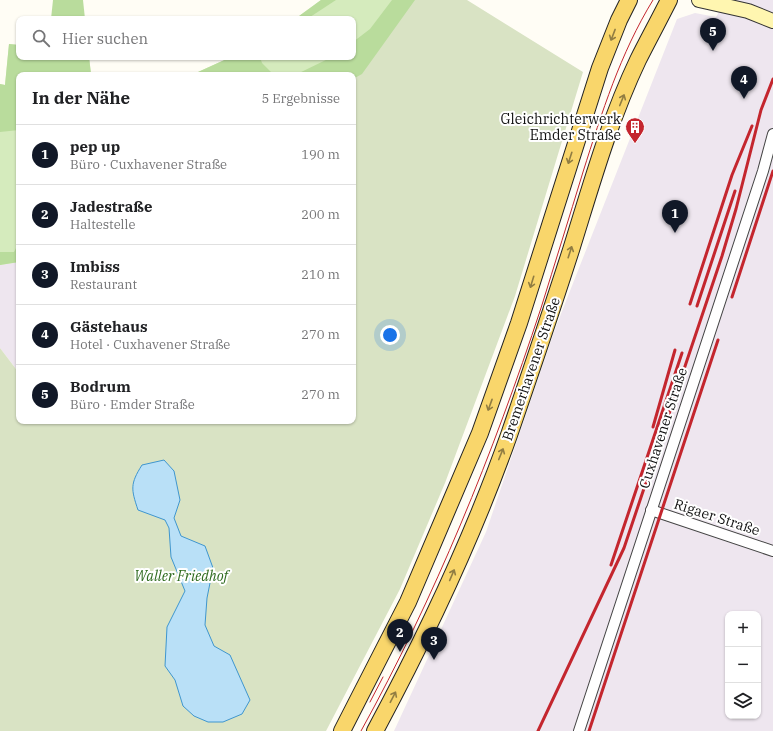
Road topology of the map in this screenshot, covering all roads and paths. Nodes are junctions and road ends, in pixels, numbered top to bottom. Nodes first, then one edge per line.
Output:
1 (629, 0) edge
2 (669, 0) edge
3 (699, 0) edge
4 (732, 0) edge
5 (748, 11) junction
6 (773, 21) edge
7 (773, 134) edge
8 (651, 510) junction
9 (773, 551) edge
10 (342, 731) edge
11 (375, 731) edge
12 (579, 731) edge

1 -> 10 main road, Bremerhavener Straße
11 -> 2 main road, Bremerhavener Straße
3 - 5 street
4 - 5 street
5 - 6 street
7 - 8 street, Cuxhavener Straße
8 - 9 street, Rigaer Straße
8 - 12 street, Cuxhavener Straße

